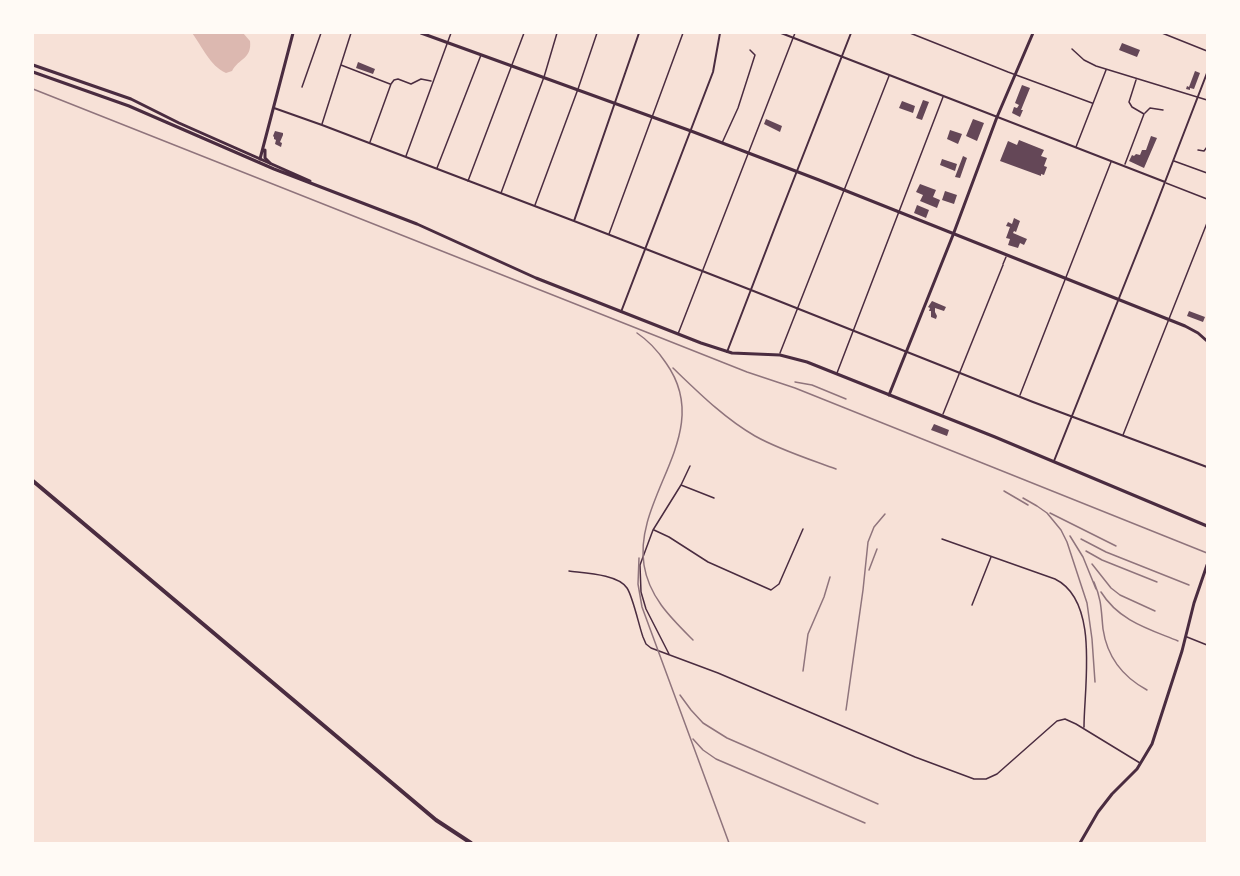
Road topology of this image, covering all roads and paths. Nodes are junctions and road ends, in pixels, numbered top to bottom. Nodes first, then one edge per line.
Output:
1 (293, 33) edge
2 (321, 33) edge
3 (351, 33) edge
4 (421, 33) edge
5 (451, 33) edge
6 (525, 33) edge
7 (557, 33) edge
8 (597, 33) edge
9 (639, 33) edge
10 (683, 33) edge
11 (720, 33) edge
12 (781, 33) edge
13 (795, 33) edge
14 (851, 33) edge
15 (910, 33) edge
16 (1033, 33) edge
17 (1162, 33) edge
18 (793, 38) junction
19 (447, 43) junction
20 (1072, 49) dead end
21 (750, 50) dead end
22 (1207, 51) edge
23 (481, 55) junction
24 (842, 57) junction
25 (33, 65) edge
26 (340, 65) junction
27 (512, 66) junction
28 (1106, 70) junction
29 (33, 72) edge
30 (1207, 73) edge
31 (889, 75) junction
32 (1015, 75) junction
33 (544, 77) junction
34 (1136, 79) junction
35 (432, 81) junction
36 (391, 84) junction
37 (302, 87) dead end
38 (578, 90) junction
39 (944, 96) junction
40 (1197, 97) junction
41 (1207, 100) edge
42 (615, 103) junction
43 (1092, 103) junction
44 (274, 108) junction
45 (1163, 110) dead end
46 (1144, 114) junction
47 (652, 117) junction
48 (997, 117) junction
49 (322, 125) junction
50 (691, 131) junction
51 (265, 143) junction
52 (370, 143) junction
53 (722, 143) junction
54 (1075, 147) junction
55 (1207, 147) edge
56 (1198, 150) dead end
57 (748, 153) junction
58 (249, 154) junction
59 (406, 157) junction
60 (260, 161) junction
61 (1173, 161) junction
62 (1111, 162) junction
63 (273, 165) junction
64 (1124, 166) junction
65 (437, 169) junction
66 (796, 172) junction
67 (1207, 172) edge
68 (468, 181) junction
69 (1165, 182) junction
70 (325, 188) junction
71 (843, 190) junction
72 (501, 193) junction
73 (1207, 199) edge
74 (535, 206) junction
75 (898, 212) junction
76 (574, 221) junction
77 (1207, 223) edge
78 (609, 235) junction
79 (953, 235) junction
80 (646, 249) junction
81 (1006, 256) junction
82 (702, 271) junction
83 (1066, 279) junction
84 (751, 290) junction
85 (1119, 300) junction
86 (798, 308) junction
87 (621, 312) junction
88 (1170, 320) junction
89 (852, 330) junction
90 (678, 334) junction
91 (1207, 341) edge
92 (728, 352) junction
93 (906, 352) junction
94 (780, 355) junction
95 (959, 373) junction
96 (836, 374) junction
97 (889, 395) junction
98 (1019, 397) junction
99 (942, 416) junction
100 (1072, 417) junction
101 (1123, 435) junction
102 (1054, 462) junction
103 (690, 466) dead end
104 (1207, 467) edge
105 (33, 481) edge
106 (681, 485) junction
107 (714, 498) dead end
108 (1207, 526) edge
109 (803, 529) dead end
110 (653, 530) junction
111 (942, 539) dead end
112 (991, 556) junction
113 (1207, 565) edge
114 (569, 571) dead end
115 (972, 605) dead end
116 (1186, 637) junction
117 (1207, 645) edge
118 (669, 654) junction
119 (1084, 728) junction
120 (1141, 763) junction
121 (471, 843) edge
122 (1080, 843) edge

1 - 44 main road
2 - 37 street
3 - 26 street
4 - 19 main road
5 - 19 street
6 - 27 street
7 - 33 street
8 - 38 street
9 - 42 street
10 - 47 street
11 - 50 street
12 - 18 street
13 - 18 street
14 - 24 street
15 - 32 street
16 - 32 main road
17 - 22 street
18 - 24 street
18 - 57 street
19 - 23 main road
19 - 35 street
20 - 28 street
21 - 53 street
23 - 27 main road
23 - 65 street
24 - 31 street
24 - 66 street
25 - 58 main road
26 - 36 street
26 - 49 street
27 - 33 main road
27 - 68 street
28 - 34 street
28 - 43 street
29 - 60 main road
30 - 40 street
31 - 39 street
31 - 71 street
32 - 43 street
32 - 48 main road
33 - 38 main road
33 - 72 street
34 - 40 street
34 - 46 street
35 - 36 street
35 - 59 street
36 - 52 street
38 - 42 main road
38 - 74 street
39 - 48 street
39 - 75 street
40 - 41 street
40 - 61 street
42 - 47 main road
42 - 76 street
43 - 54 street
44 - 49 street
44 - 51 main road
45 - 46 street
46 - 64 street
47 - 50 main road
47 - 78 street
48 - 54 street
48 - 79 main road
49 - 52 street
50 - 53 main road
50 - 80 street
51 - 58 main road
51 - 60 main road
51 - 63 main road
52 - 59 street
53 - 57 main road
54 - 62 street
55 - 56 street
57 - 66 main road
57 - 82 street
58 - 60 main road
59 - 65 street
60 - 63 main road
60 - 70 main road
61 - 67 street
61 - 69 street
62 - 64 street
62 - 83 street
63 - 70 main road
64 - 69 street
65 - 68 street
66 - 71 main road
66 - 84 street
68 - 72 street
69 - 73 street
69 - 85 street
70 - 87 main road
71 - 75 main road
71 - 86 street
72 - 74 street
74 - 76 street
75 - 79 main road
75 - 89 street
76 - 78 street
77 - 88 street
78 - 80 street
79 - 81 main road
79 - 93 main road
80 - 82 street
80 - 87 street
81 - 83 main road
81 - 95 street
82 - 84 street
82 - 90 street
83 - 85 main road
83 - 98 street
84 - 86 street
84 - 92 street
85 - 88 main road
85 - 100 street
86 - 89 street
86 - 94 street
87 - 90 main road
88 - 91 main road
88 - 101 street
89 - 93 street
89 - 96 street
90 - 92 main road
92 - 94 main road
93 - 95 street
93 - 97 main road
94 - 96 main road
95 - 98 street
95 - 99 street
96 - 97 main road
97 - 99 main road
98 - 100 street
99 - 102 main road
100 - 101 street
100 - 102 street
101 - 104 street
102 - 108 main road
103 - 106 street
105 - 121 highway
106 - 107 street
106 - 110 street
109 - 110 street
110 - 118 street
111 - 112 street
112 - 115 street
112 - 119 street
113 - 116 main road
114 - 118 street
116 - 117 street
116 - 120 main road
118 - 119 street
119 - 120 street
120 - 122 main road

